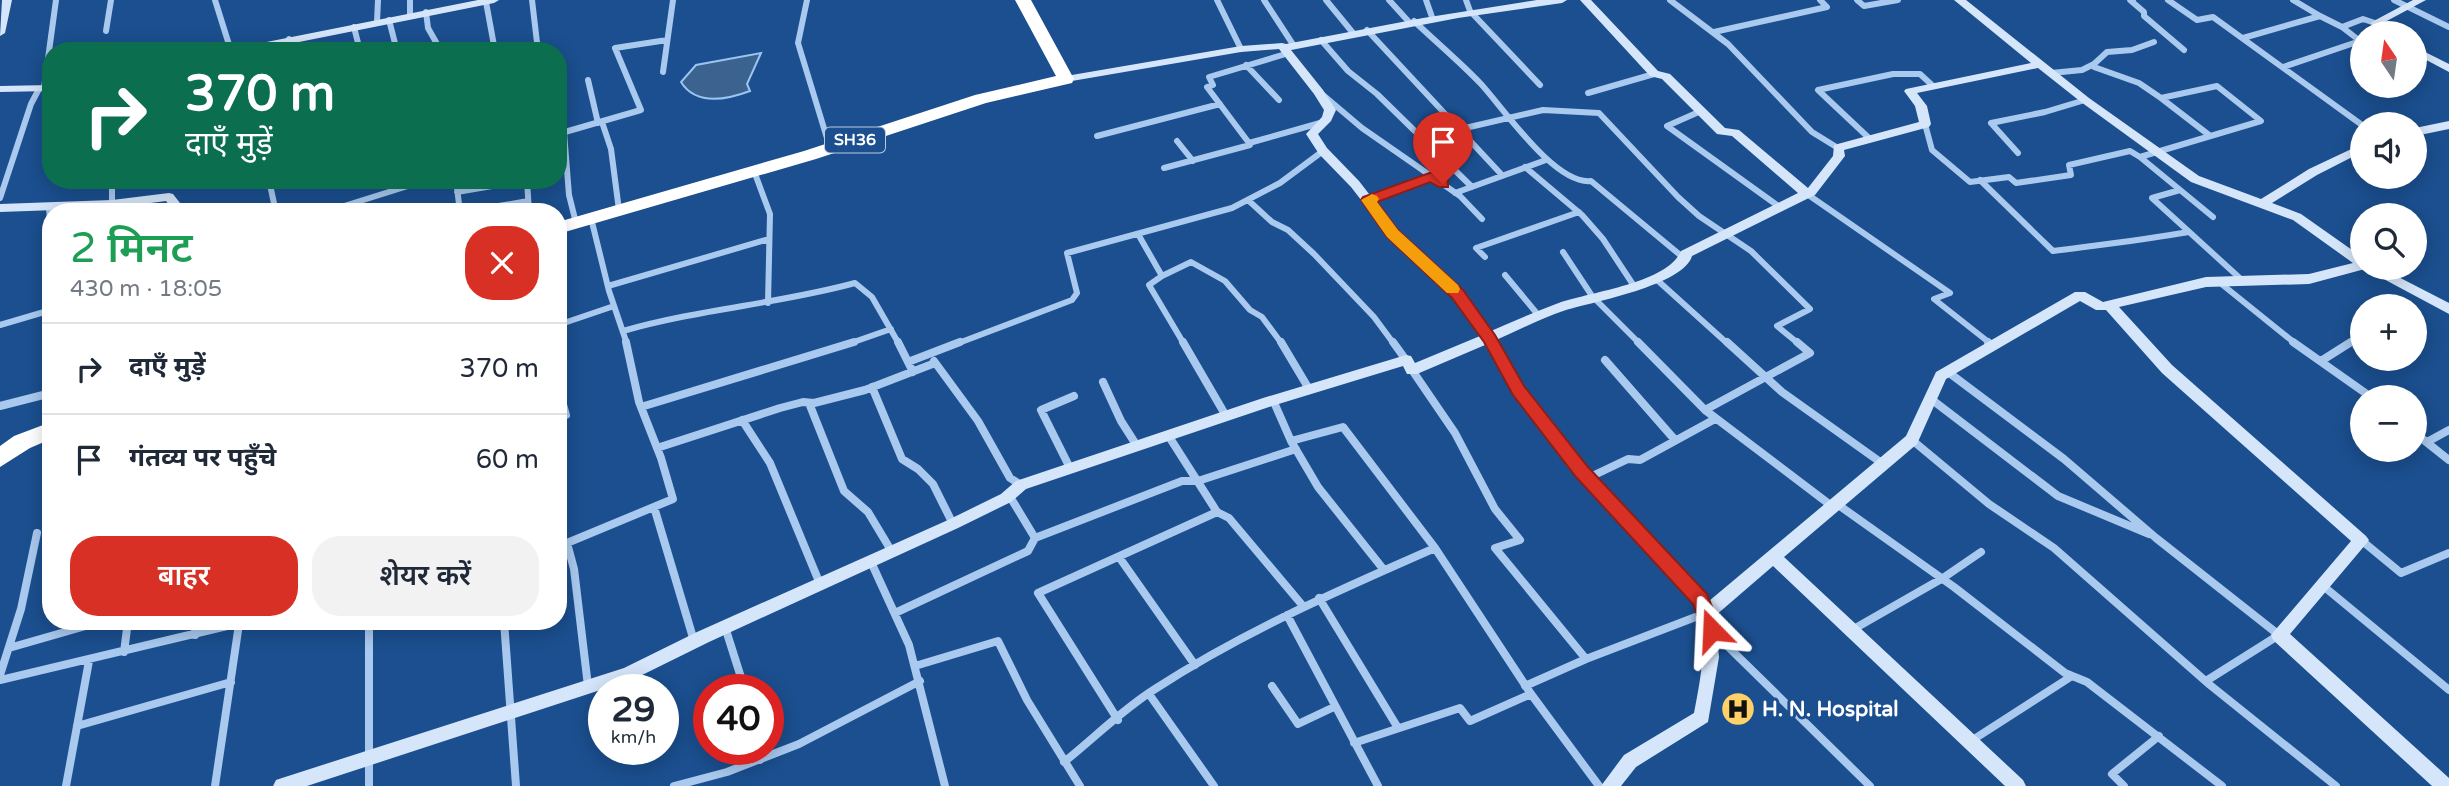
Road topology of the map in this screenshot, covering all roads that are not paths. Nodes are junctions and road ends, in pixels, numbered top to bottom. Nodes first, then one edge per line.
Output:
1 (6, 0) edge
2 (56, 0) edge
3 (111, 0) edge
4 (215, 0) edge
5 (378, 0) edge
6 (410, 0) edge
7 (532, 0) edge
8 (673, 0) edge
9 (807, 0) edge
10 (1024, 0) edge
11 (1217, 0) edge
12 (1264, 0) edge
13 (1326, 0) edge
14 (1390, 0) edge
15 (1426, 0) edge
16 (1562, 0) edge
17 (1585, 0) edge
18 (1670, 0) edge
19 (1820, 0) edge
20 (1857, 0) edge
21 (1898, 0) edge
22 (1959, 0) edge
23 (2133, 0) edge
24 (2168, 0) edge
25 (2293, 0) edge
26 (2394, 0) edge
27 (2421, 0) edge
28 (482, 1) edge
29 (1517, 2) edge
30 (1468, 5) edge
31 (2408, 8) junction
32 (426, 12) junction
33 (410, 16) junction
34 (2320, 16) junction
35 (1433, 18) junction
36 (383, 21) junction
37 (1411, 21) junction
38 (2379, 21) edge
39 (2350, 24) edge
40 (354, 27) junction
41 (2342, 27) junction
42 (2449, 27) edge
43 (1367, 30) junction
44 (106, 31) dead end
45 (1714, 32) junction
46 (0, 33) edge
47 (1353, 33) junction
48 (2243, 38) junction
49 (667, 40) junction
50 (1321, 40) junction
51 (51, 42) edge
52 (230, 42) edge
53 (301, 42) edge
54 (358, 42) edge
55 (393, 42) edge
56 (436, 42) edge
57 (493, 42) edge
58 (537, 42) edge
59 (2154, 42) dead end
60 (1241, 49) junction
61 (1290, 49) junction
62 (2184, 50) dead end
63 (2427, 57) edge
64 (1246, 65) junction
65 (2094, 67) junction
66 (2283, 67) junction
67 (2046, 68) junction
68 (2449, 69) edge
69 (663, 72) dead end
70 (1654, 74) junction
71 (1066, 79) junction
72 (588, 80) dead end
73 (1541, 85) dead end
74 (1933, 86) junction
75 (42, 88) edge
76 (0, 89) edge
77 (42, 91) edge
78 (1320, 92) junction
79 (1588, 93) dead end
80 (2161, 98) junction
81 (1279, 100) dead end
82 (2085, 100) junction
83 (1220, 104) junction
84 (1701, 111) junction
85 (2350, 116) edge
86 (1509, 117) junction
87 (600, 122) junction
88 (1320, 123) junction
89 (1926, 124) junction
90 (2448, 126) edge
91 (1461, 129) junction
92 (2427, 130) edge
93 (567, 131) edge
94 (1097, 136) dead end
95 (2210, 136) junction
96 (1469, 138) junction
97 (1870, 139) junction
98 (1177, 141) dead end
99 (1249, 143) junction
100 (830, 148) junction
101 (1838, 148) junction
102 (1433, 149) junction
103 (1323, 151) junction
104 (2158, 152) junction
105 (2018, 153) dead end
106 (2350, 154) edge
107 (2140, 157) junction
108 (1546, 160) junction
109 (1192, 161) junction
110 (1525, 167) junction
111 (1164, 168) dead end
112 (754, 171) junction
113 (1501, 174) junction
114 (1432, 176) junction
115 (567, 180) edge
116 (1980, 180) junction
117 (1472, 187) junction
118 (398, 189) edge
119 (457, 189) edge
120 (474, 189) edge
121 (527, 189) edge
122 (2180, 190) junction
123 (457, 192) junction
124 (1455, 193) junction
125 (1807, 194) junction
126 (0, 198) edge
127 (1248, 200) junction
128 (1368, 200) junction
129 (528, 201) joint
130 (120, 203) edge
131 (174, 203) edge
132 (354, 203) edge
133 (460, 203) edge
134 (516, 203) edge
135 (2262, 204) junction
136 (42, 206) edge
137 (0, 208) edge
138 (1781, 208) junction
139 (619, 210) junction
140 (1579, 212) junction
141 (2213, 217) dead end
142 (1482, 219) dead end
143 (584, 220) junction
144 (567, 225) edge
145 (2189, 232) junction
146 (1138, 234) junction
147 (1726, 235) junction
148 (769, 239) junction
149 (1563, 253) dead end
150 (2350, 255) edge
151 (1485, 257) dead end
152 (1685, 260) junction
153 (2350, 267) edge
154 (1505, 275) dead end
155 (1162, 276) junction
156 (1656, 279) junction
157 (2394, 280) edge
158 (2244, 281) junction
159 (2218, 282) junction
160 (608, 286) junction
161 (1634, 286) junction
162 (1595, 299) junction
163 (768, 303) junction
164 (2109, 305) junction
165 (614, 306) junction
166 (2449, 309) edge
167 (42, 313) edge
168 (1539, 316) junction
169 (567, 322) edge
170 (0, 325) edge
171 (891, 330) junction
172 (623, 331) junction
173 (1489, 339) junction
174 (2350, 343) edge
175 (1993, 346) junction
176 (930, 354) junction
177 (1605, 360) dead end
178 (2321, 361) junction
179 (908, 362) junction
180 (935, 363) junction
181 (1409, 365) junction
182 (913, 372) junction
183 (1948, 372) junction
184 (1764, 376) junction
185 (1103, 382) dead end
186 (2354, 385) edge
187 (872, 387) junction
188 (1309, 389) junction
189 (42, 395) edge
190 (1073, 396) dead end
191 (1931, 399) junction
192 (1273, 400) junction
193 (809, 403) junction
194 (0, 406) edge
195 (640, 407) junction
196 (1705, 410) junction
197 (1226, 416) junction
198 (1715, 419) junction
199 (742, 420) junction
200 (2449, 430) edge
201 (42, 433) edge
202 (1168, 435) junction
203 (1675, 440) junction
204 (1912, 440) junction
205 (2427, 442) joint
206 (1293, 445) junction
207 (1137, 446) junction
208 (657, 448) junction
209 (0, 458) edge
210 (2449, 460) edge
211 (1883, 465) junction
212 (1070, 468) junction
213 (1588, 478) junction
214 (1195, 481) junction
215 (1015, 490) junction
216 (1835, 505) junction
217 (654, 507) junction
218 (1217, 512) junction
219 (953, 524) junction
220 (37, 533) dead end
221 (1035, 538) junction
222 (2156, 538) junction
223 (2361, 540) junction
224 (1435, 548) junction
225 (1981, 552) dead end
226 (893, 553) junction
227 (2449, 553) edge
228 (1119, 557) junction
229 (1774, 557) junction
230 (871, 562) junction
231 (1384, 570) junction
232 (1943, 578) junction
233 (821, 585) junction
234 (2322, 585) junction
235 (1319, 598) junction
236 (1303, 606) junction
237 (1707, 612) junction
238 (895, 613) junction
239 (1287, 615) junction
240 (725, 627) junction
241 (72, 630) edge
242 (127, 630) edge
243 (195, 630) edge
244 (214, 630) edge
245 (242, 630) edge
246 (369, 630) edge
247 (505, 630) edge
248 (1712, 630) junction
249 (1852, 630) junction
250 (195, 635) junction
251 (2279, 635) junction
252 (694, 642) junction
253 (9, 648) junction
254 (124, 652) junction
255 (1586, 659) junction
256 (89, 661) junction
257 (1195, 665) junction
258 (915, 666) junction
259 (628, 674) edge
260 (740, 674) edge
261 (0, 675) edge
262 (2072, 676) junction
263 (0, 680) edge
264 (920, 681) junction
265 (2206, 681) junction
266 (231, 682) junction
267 (1272, 686) dead end
268 (588, 687) joint
269 (1528, 690) junction
270 (2449, 690) edge
271 (1149, 694) junction
272 (1334, 707) junction
273 (513, 711) junction
274 (1118, 720) junction
275 (77, 726) junction
276 (1398, 728) junction
277 (2159, 736) junction
278 (1970, 742) junction
279 (1354, 743) junction
280 (784, 750) edge
281 (370, 758) junction
282 (1064, 762) junction
283 (746, 765) edge
284 (66, 786) edge
285 (215, 786) edge
286 (282, 786) edge
287 (369, 786) edge
288 (516, 786) edge
289 (674, 786) edge
290 (945, 786) edge
291 (1080, 786) edge
292 (1214, 786) edge
293 (1378, 786) edge
294 (1599, 786) edge
295 (1610, 786) edge
296 (1870, 786) edge
297 (2017, 786) edge
298 (2124, 786) edge
299 (2222, 786) edge
300 (2336, 786) edge
301 (2445, 786) edge

1 - 46 street
2 - 51 street
3 - 44 street
4 - 52 street
5 - 36 street
6 - 33 street
7 - 58 street
8 - 49 street
9 - 100 street
10 - 71 highway
11 - 60 street
12 - 61 street
13 - 47 street
14 - 37 street
15 - 35 street
16 - 29 street
17 - 70 street
18 - 45 street
19 - 45 street
20 - 21 street
22 - 67 street
23 - 62 street
24 - 48 street
25 - 34 street
26 - 31 street
27 - 31 street
28 - 32 street
28 - 57 street
29 - 30 street
30 - 35 street
30 - 73 street
31 - 38 street
31 - 42 street
32 - 33 street
32 - 56 street
33 - 36 street
34 - 41 street
34 - 48 street
35 - 37 street
36 - 40 street
36 - 55 street
37 - 43 street
37 - 86 street
39 - 41 street
40 - 53 street
40 - 54 street
41 - 66 street
43 - 47 street
43 - 91 street
45 - 101 street
47 - 50 street
48 - 66 street
49 - 69 street
49 - 87 street
50 - 61 street
50 - 102 street
59 - 65 street
60 - 61 street
60 - 71 street
61 - 64 street
61 - 78 street
63 - 68 street
64 - 81 street
64 - 83 street
65 - 67 street
65 - 80 street
66 - 85 street
67 - 74 street
67 - 82 street
70 - 79 street
70 - 84 street
71 - 100 highway, SH36
72 - 87 street
74 - 89 street
74 - 97 street
75 - 76 street
77 - 126 street
78 - 88 street
78 - 114 street
80 - 95 street
80 - 95 street
82 - 104 street
82 - 105 street
83 - 94 street
83 - 99 street
84 - 125 street
84 - 138 street
86 - 91 street
86 - 108 street
86 - 147 street
87 - 93 street
87 - 139 street
88 - 99 street
88 - 103 street
89 - 97 street
89 - 116 street
90 - 92 street
91 - 96 street
95 - 104 street
96 - 102 street
96 - 113 street
97 - 101 street
98 - 109 street
99 - 109 street
100 - 112 highway, SH36
101 - 125 street
102 - 117 street
103 - 127 street
103 - 128 street
104 - 107 street
104 - 135 street
106 - 135 street
107 - 116 street
107 - 122 street
108 - 110 street
108 - 152 street
109 - 111 street
110 - 113 street
110 - 140 street
112 - 139 highway, SH36
112 - 148 street
113 - 117 street
114 - 124 street
114 - 128 street
115 - 143 street
116 - 145 street
117 - 124 street
118 - 132 street
119 - 123 street
120 - 123 street
121 - 129 street
122 - 141 street
122 - 145 street
123 - 133 street
124 - 142 street
125 - 138 street
125 - 175 street
127 - 146 street
127 - 181 street
128 - 173 street
129 - 134 street
130 - 131 street
135 - 150 street
136 - 137 street
138 - 147 street
139 - 143 highway, SH36
140 - 151 street
140 - 161 street
143 - 144 highway, SH36
143 - 160 street
145 - 158 street
146 - 155 street
146 - 176 street
147 - 152 street
147 - 184 street
148 - 160 street
148 - 163 street
149 - 162 street
152 - 156 street
153 - 158 street
154 - 168 street
155 - 188 street
155 - 197 street
156 - 161 street
156 - 184 street
157 - 166 street
158 - 159 street
159 - 164 street
159 - 178 street
160 - 165 street
161 - 162 street
162 - 168 street
162 - 196 street
163 - 171 street
163 - 172 street
164 - 175 street
164 - 223 street
165 - 169 street
165 - 172 street
167 - 170 street
168 - 173 street
171 - 179 street
171 - 195 street
172 - 195 street
173 - 181 street
173 - 213 street
174 - 178 street
175 - 183 street
176 - 179 street
176 - 180 street
177 - 203 street
178 - 186 street
179 - 182 street
180 - 182 street
180 - 215 street
181 - 188 street
181 - 255 street
182 - 187 street
183 - 191 street
183 - 222 street
184 - 196 street
184 - 211 street
185 - 207 street
187 - 193 street
187 - 219 street
188 - 192 street
189 - 194 street
190 - 212 street
191 - 204 street
191 - 222 street
192 - 197 street
192 - 206 street
193 - 199 street
193 - 226 street
195 - 208 street
196 - 198 street
197 - 202 street
198 - 203 street
198 - 216 street
199 - 208 street
199 - 233 street
200 - 205 street
201 - 209 highway
202 - 207 street
202 - 214 street
203 - 213 street
204 - 211 street
204 - 265 street
205 - 210 street
206 - 214 street
206 - 224 street
206 - 231 street
207 - 212 street
208 - 217 street
211 - 216 street
212 - 215 street
213 - 237 street
214 - 218 street
214 - 221 street
215 - 219 street
215 - 221 street
216 - 229 street
216 - 232 street
217 - 252 street
217 - 268 street
218 - 228 street
218 - 236 street
219 - 226 street
220 - 253 street
221 - 238 street
222 - 251 street
223 - 227 street
223 - 234 street
224 - 231 street
224 - 269 street
225 - 232 street
226 - 230 street
228 - 257 street
228 - 274 street
229 - 237 street
229 - 249 street
230 - 233 street
230 - 238 street
231 - 235 street
232 - 249 street
232 - 262 street
233 - 240 street
234 - 251 street
234 - 270 street
235 - 236 street
235 - 276 street
236 - 239 street
237 - 248 street
237 - 255 street
238 - 258 street
239 - 257 street
239 - 272 street
240 - 252 street
240 - 260 street
241 - 253 street
242 - 254 street
243 - 250 street
244 - 250 street
245 - 266 street
246 - 281 street
247 - 273 street
248 - 295 street
248 - 296 street
249 - 278 street
250 - 254 street
251 - 265 street
251 - 301 street
252 - 259 street
253 - 261 street
254 - 256 street
255 - 269 street
256 - 263 street
256 - 275 street
257 - 271 street
258 - 264 street
258 - 282 street
262 - 277 street
262 - 278 street
264 - 280 street
264 - 290 street
265 - 300 street
266 - 275 street
266 - 285 street
267 - 272 street
268 - 273 street
269 - 276 street
269 - 294 street
271 - 274 street
271 - 292 street
272 - 279 street
273 - 281 street
273 - 288 street
274 - 282 street
275 - 284 street
276 - 279 street
277 - 298 street
277 - 299 street
278 - 297 street
279 - 293 street
281 - 286 street
281 - 287 street
282 - 291 street
283 - 289 street

